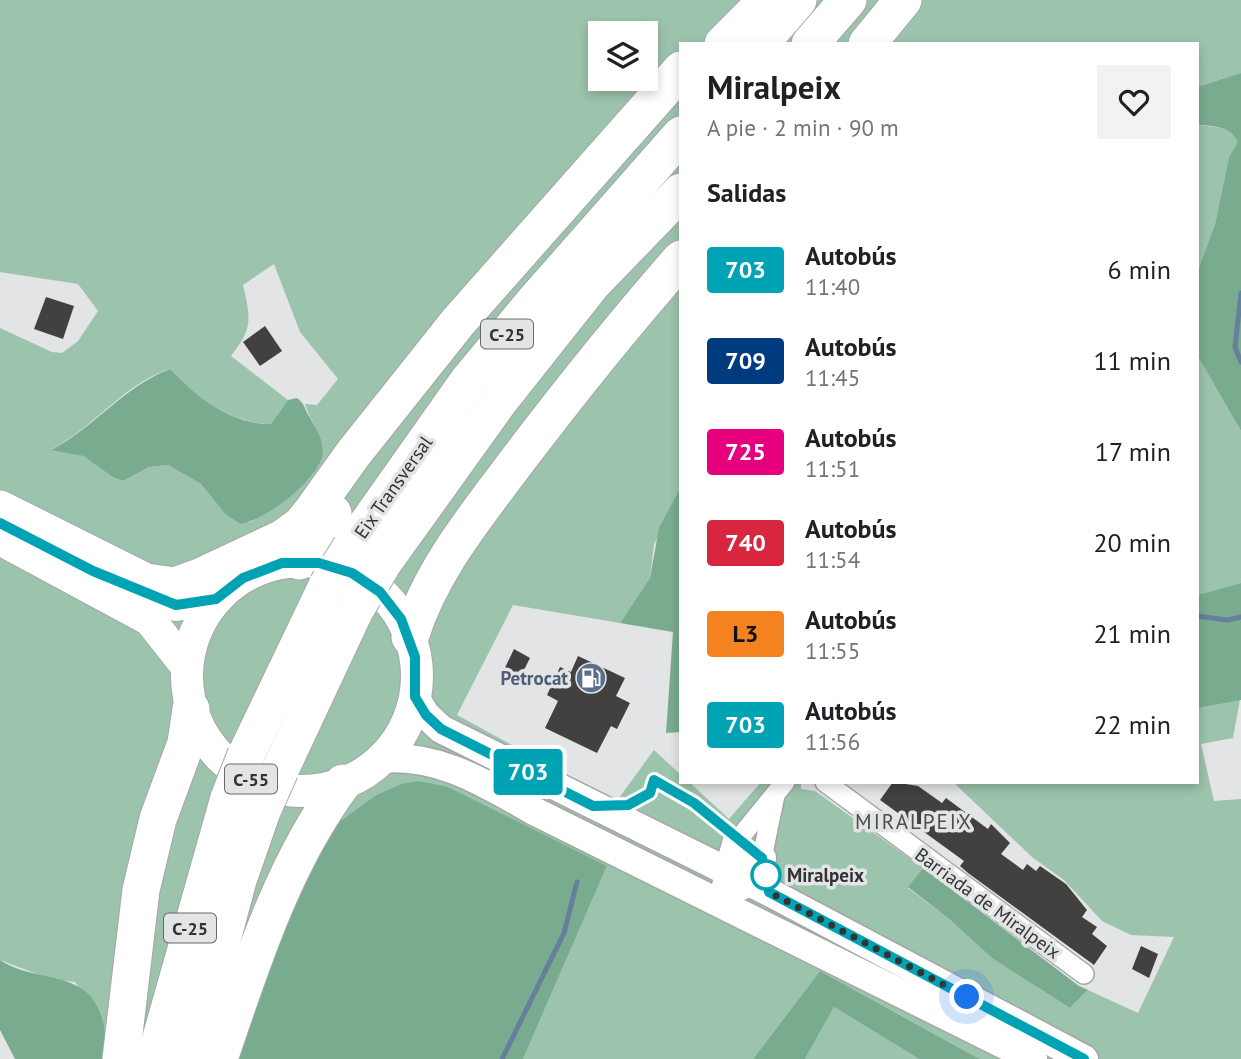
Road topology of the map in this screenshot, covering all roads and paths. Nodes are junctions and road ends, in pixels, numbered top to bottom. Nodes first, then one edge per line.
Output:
1 (743, 0) edge
2 (766, 0) edge
3 (798, 0) edge
4 (848, 0) edge
5 (856, 0) edge
6 (903, 0) edge
7 (706, 42) edge
8 (725, 42) edge
9 (762, 42) edge
10 (812, 42) edge
11 (826, 42) edge
12 (869, 42) edge
13 (679, 72) edge
14 (679, 89) edge
15 (679, 137) edge
16 (679, 194) edge
17 (530, 240) junction
18 (679, 252) edge
19 (679, 260) edge
20 (646, 299) junction
21 (390, 412) junction
22 (0, 509) edge
23 (0, 523) edge
24 (0, 539) edge
25 (299, 561) junction
26 (216, 599) junction
27 (410, 637) junction
28 (187, 667) junction
29 (415, 697) junction
30 (191, 709) junction
31 (381, 759) junction
32 (343, 783) junction
33 (828, 784) edge
34 (780, 789) edge
35 (246, 804) junction
36 (737, 841) joint
37 (615, 851) junction
38 (762, 858) junction
39 (738, 878) junction
40 (769, 892) junction
41 (840, 963) junction
42 (1084, 974) dead end
43 (121, 1059) edge
44 (155, 1059) edge
45 (190, 1059) edge
46 (219, 1059) edge
47 (1033, 1059) edge
48 (1084, 1059) edge

1 - 7 highway
2 - 8 highway
3 - 9 highway
4 - 10 highway
5 - 11 highway
6 - 12 highway
13 - 17 highway
14 - 17 highway
15 - 35 highway, Eix Transversal / C-25, bridge
16 - 35 highway, Eix Transversal / C-25, bridge
17 - 21 highway
18 - 20 highway
19 - 20 highway
20 - 27 highway
21 - 22 highway
21 - 25 highway
23 - 26 main road, C-55
24 - 28 main road
25 - 26 main road, C-55
25 - 27 main road, C-55
26 - 28 main road, C-55
27 - 29 main road, C-55
28 - 30 main road, C-55
29 - 31 main road, C-55
29 - 39 main road
30 - 32 main road, C-55
30 - 43 highway
31 - 32 main road, C-55
31 - 37 main road
32 - 46 highway
33 - 42 street, Barriada de Miralpeix
34 - 36 street
34 - 38 street
35 - 44 highway, Eix Transversal / C-25
35 - 45 highway, Eix Transversal / C-25
36 - 39 main road
37 - 39 main road
37 - 41 main road
38 - 39 main road
38 - 40 street
39 - 40 main road
39 - 41 main road
40 - 48 main road
41 - 47 main road

